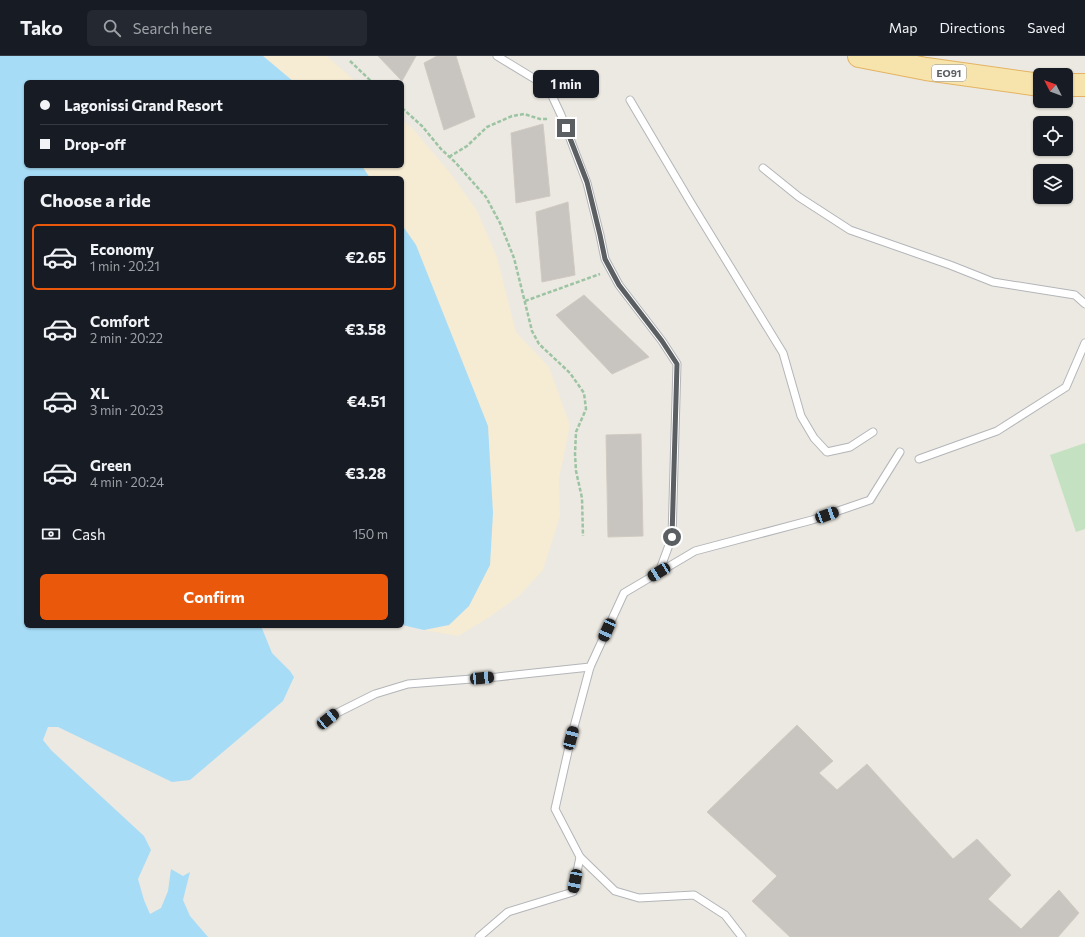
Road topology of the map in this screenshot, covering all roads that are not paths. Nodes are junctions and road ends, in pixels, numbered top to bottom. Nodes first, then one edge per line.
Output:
1 (497, 56) edge
2 (859, 56) edge
3 (1033, 84) edge
4 (1073, 85) edge
5 (1085, 85) edge
6 (630, 100) dead end
7 (763, 168) dead end
8 (1085, 304) edge
9 (1085, 343) edge
10 (873, 432) dead end
11 (900, 452) dead end
12 (919, 459) dead end
13 (659, 572) junction
14 (590, 667) junction
15 (322, 724) dead end
16 (580, 857) junction
17 (479, 937) edge
18 (742, 937) edge

1 - 13 lane
2 - 3 main road, ΕΟ91
4 - 5 main road
6 - 10 lane
7 - 8 lane
9 - 12 lane
11 - 13 lane
13 - 14 lane
14 - 15 lane
14 - 16 lane
16 - 17 lane
16 - 18 lane

